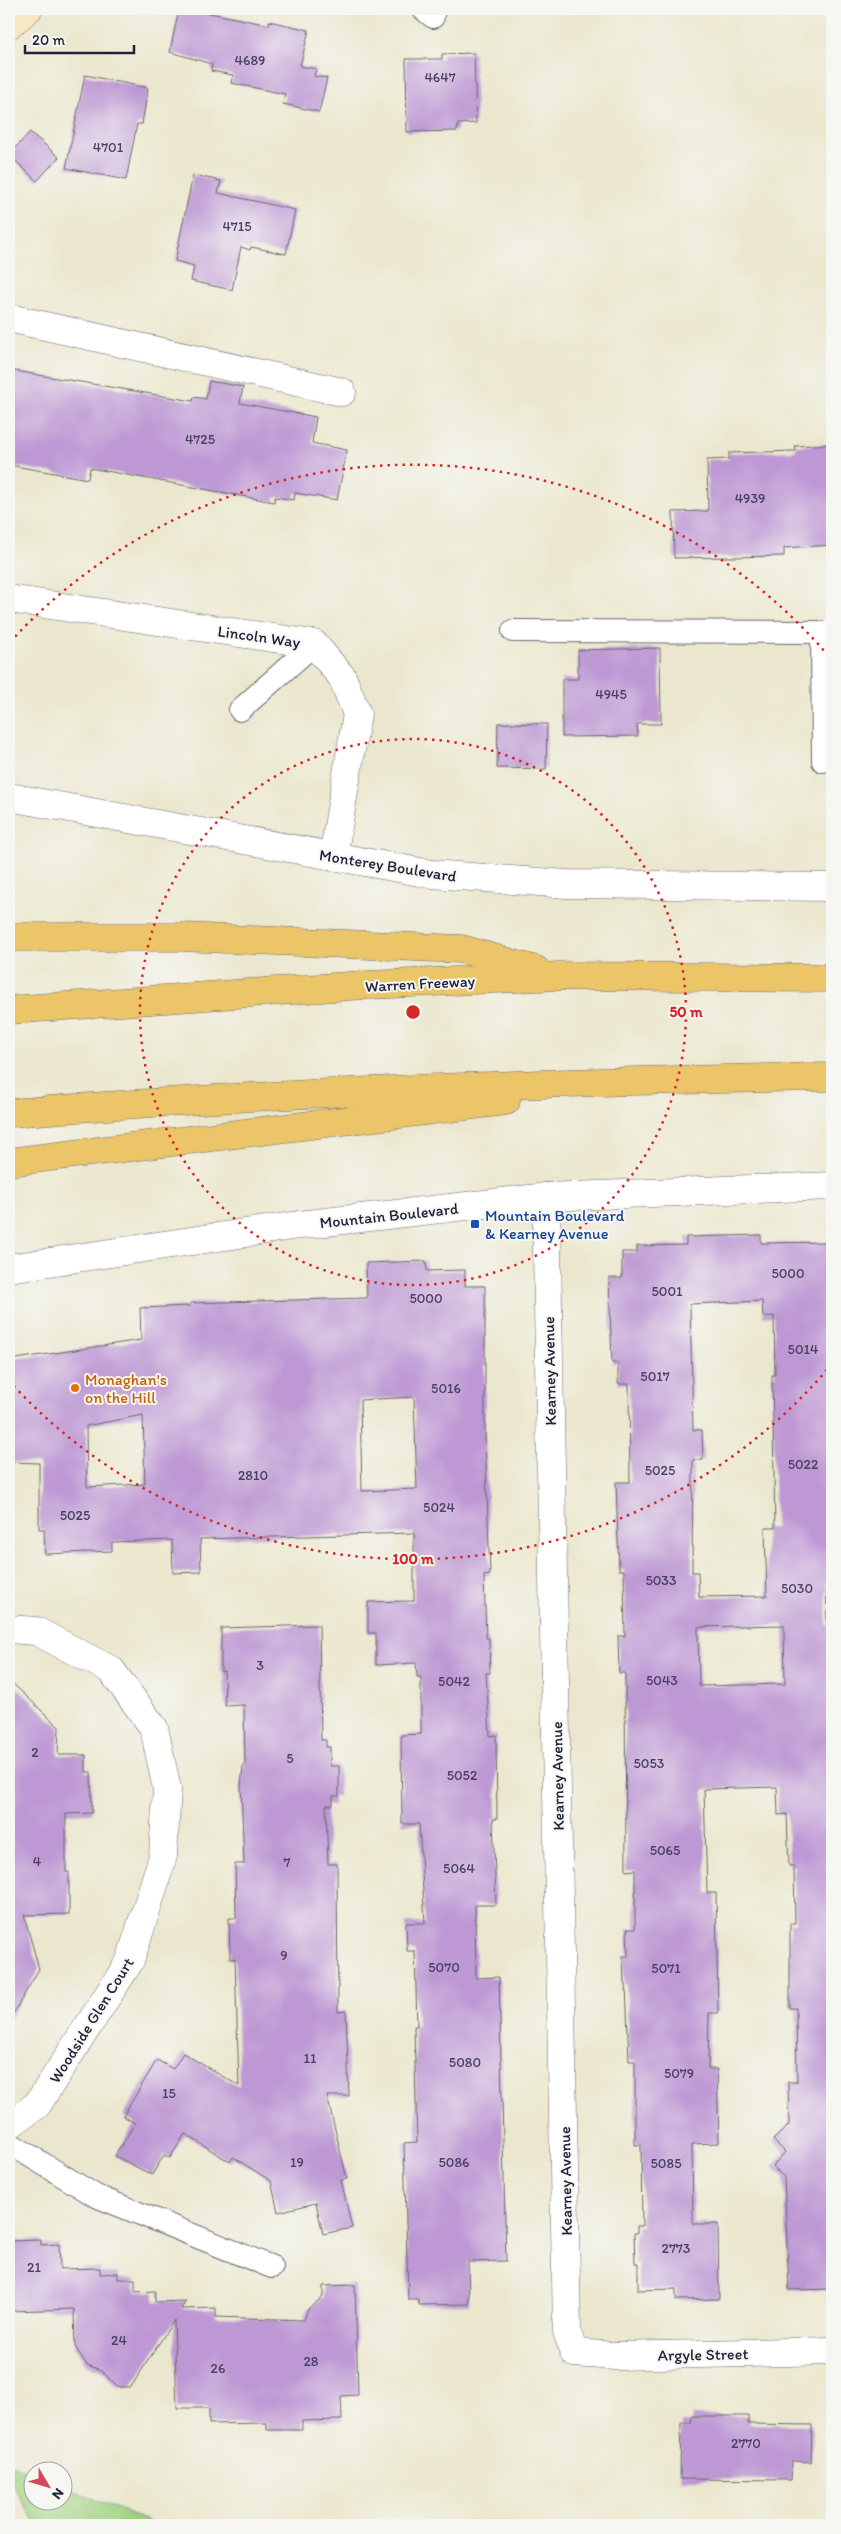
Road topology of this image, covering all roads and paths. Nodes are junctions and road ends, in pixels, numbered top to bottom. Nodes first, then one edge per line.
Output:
1 (28, 9) edge
2 (9, 25) edge
3 (9, 318) edge
4 (342, 392) dead end
5 (9, 599) edge
6 (513, 631) dead end
7 (827, 632) edge
8 (314, 644) junction
9 (240, 710) dead end
10 (823, 761) dead end
11 (9, 797) edge
12 (333, 857) junction
13 (832, 887) edge
14 (9, 936) edge
15 (559, 976) junction
16 (832, 978) edge
17 (9, 1010) edge
18 (832, 1077) edge
19 (679, 1079) junction
20 (9, 1113) edge
21 (9, 1162) edge
22 (832, 1186) edge
23 (546, 1198) junction
24 (9, 1268) edge
25 (9, 1629) edge
26 (9, 2125) edge
27 (9, 2143) edge
28 (272, 2267) dead end
29 (832, 2351) edge
30 (574, 2353) joint

1 - 2 main road
3 - 4 street
5 - 8 street, Lincoln Way
6 - 7 lane
7 - 10 lane
8 - 9 lane
8 - 12 street, Lincoln Way
11 - 12 street, Monterey Boulevard
12 - 13 street, Monterey Boulevard
14 - 15 highway
15 - 16 highway, Warren Freeway
15 - 17 highway, Warren Freeway
18 - 19 highway
19 - 20 highway
19 - 21 highway
22 - 23 street, Mountain Boulevard
23 - 24 street, Mountain Boulevard
23 - 30 street, Kearney Avenue
25 - 26 street, Woodside Glen Court
27 - 28 lane
29 - 30 street, Argyle Street

